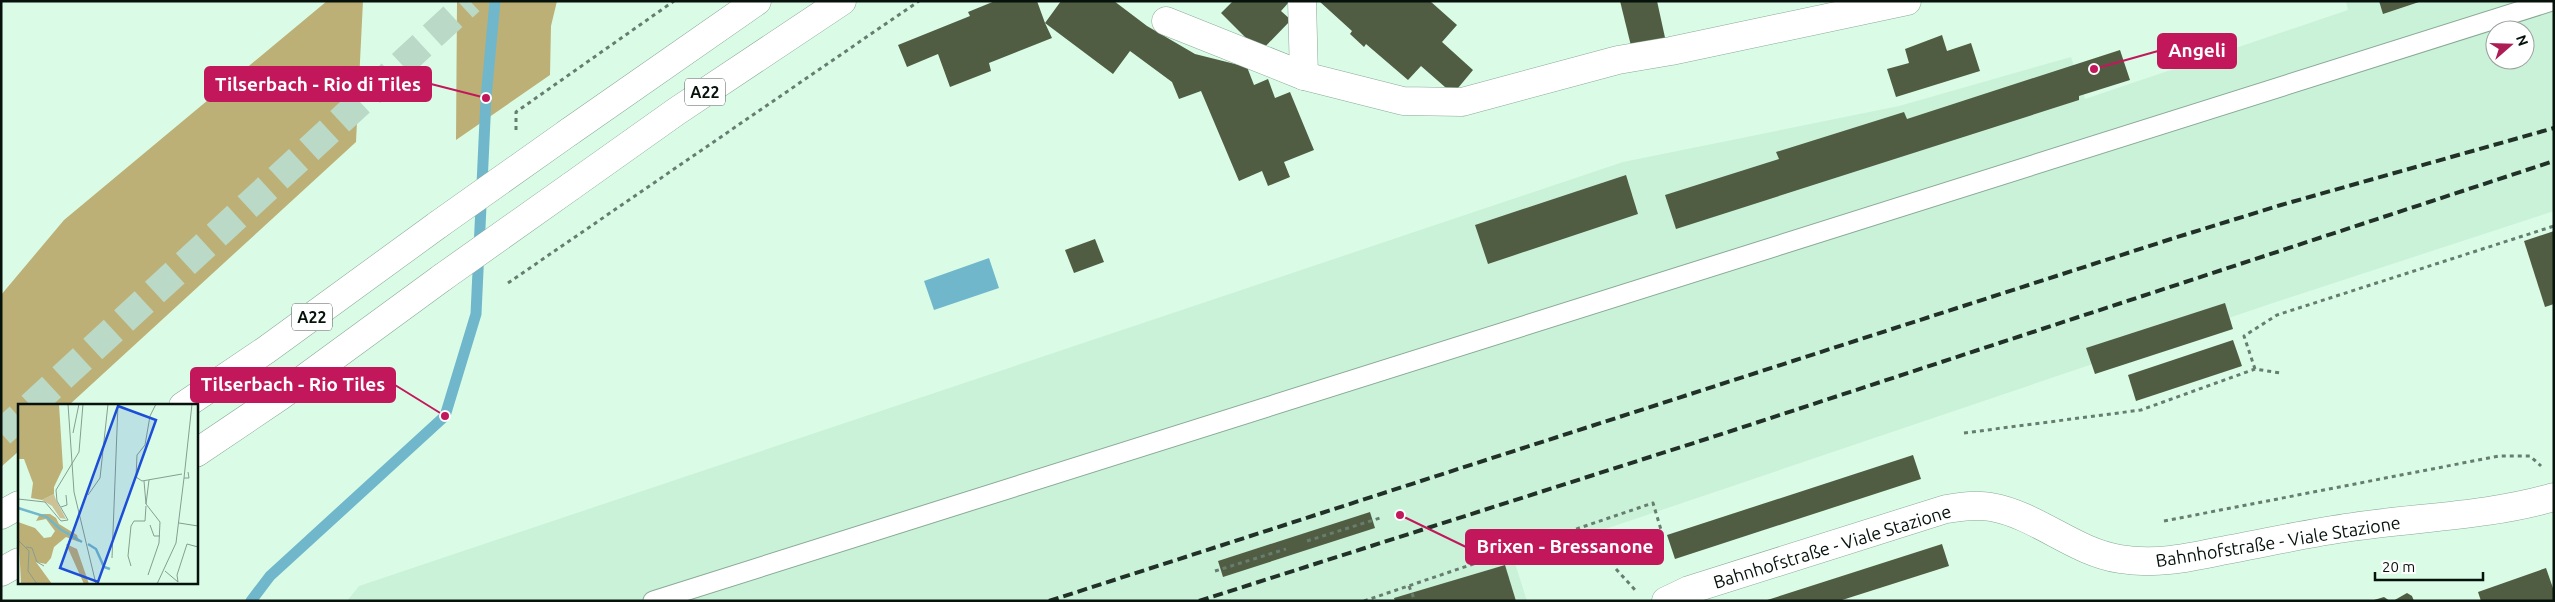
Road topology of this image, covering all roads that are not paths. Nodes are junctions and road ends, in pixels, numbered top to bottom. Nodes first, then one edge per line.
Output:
1 (757, 1) edge
2 (842, 1) edge
3 (1302, 1) edge
4 (1907, 1) edge
5 (2552, 1) edge
6 (1166, 21) dead end
7 (1304, 76) junction
8 (186, 404) edge
9 (198, 452) edge
10 (2554, 497) edge
11 (18, 506) edge
12 (1, 515) edge
13 (18, 563) edge
14 (1, 572) edge
15 (653, 601) edge
16 (1666, 601) edge

1 - 8 main road, A22, bridge
2 - 9 main road, A22, bridge
3 - 7 main road
4 - 7 main road
5 - 15 lane
6 - 7 main road
10 - 16 main road, Bahnhofstraße - Viale Stazione
11 - 12 main road
13 - 14 main road

